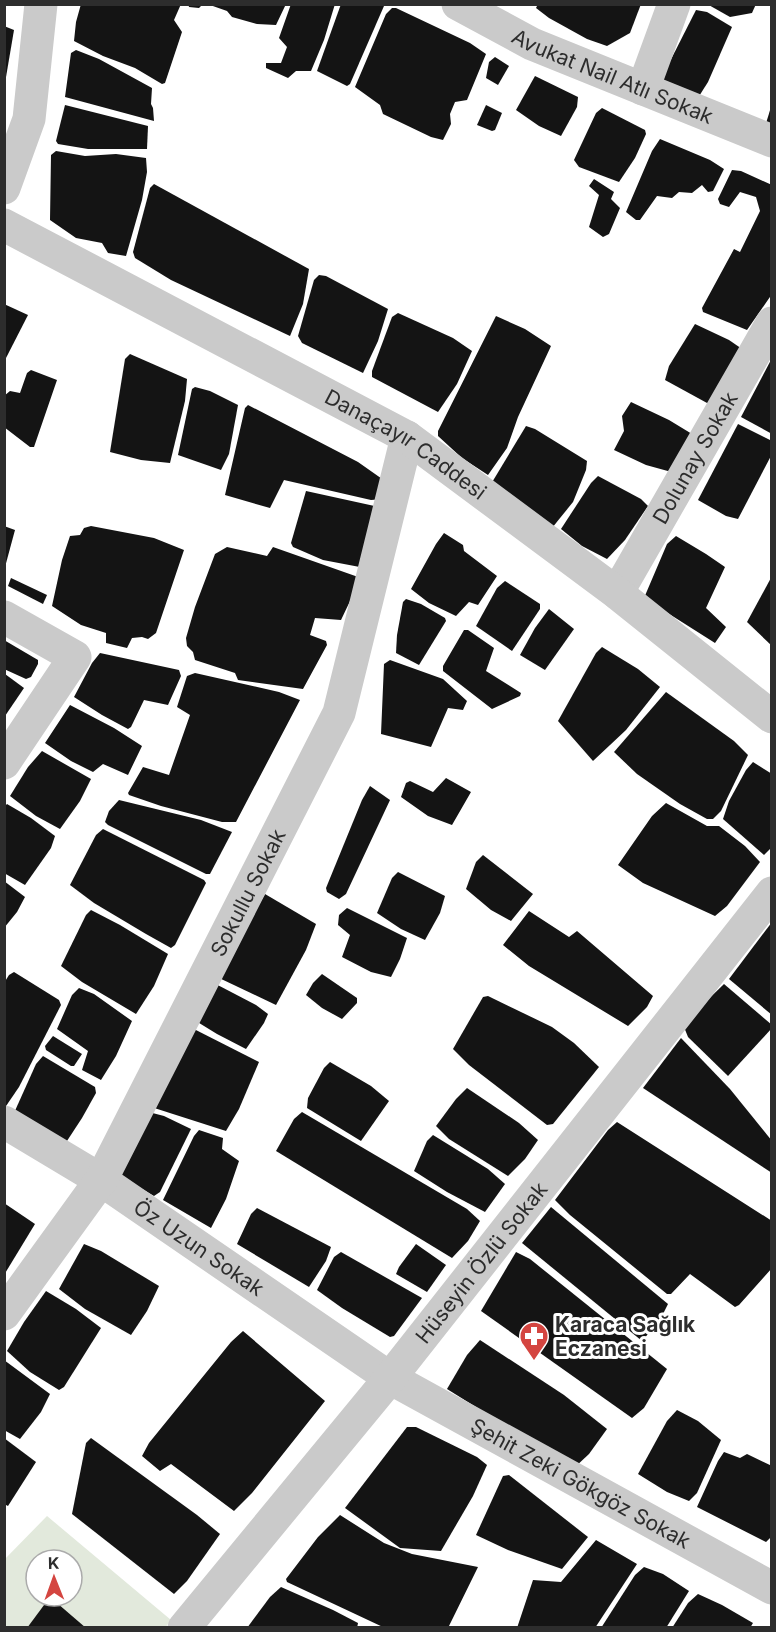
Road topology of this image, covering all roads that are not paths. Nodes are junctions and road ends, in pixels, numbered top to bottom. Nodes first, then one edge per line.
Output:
1 (41, 4) edge
2 (458, 4) edge
3 (674, 4) edge
4 (643, 89) junction
5 (771, 141) edge
6 (4, 188) edge
7 (4, 225) edge
8 (771, 323) edge
9 (407, 437) junction
10 (617, 594) junction
11 (4, 617) edge
12 (771, 717) edge
13 (4, 763) edge
14 (771, 893) edge
15 (4, 1122) edge
16 (101, 1180) junction
17 (4, 1314) edge
18 (390, 1378) junction
19 (771, 1588) edge
20 (184, 1628) edge

1 - 6 street
2 - 4 street, Avukat Nail Atlı Sokak
3 - 4 street
4 - 5 street, Avukat Nail Atlı Sokak
7 - 9 street, Danaçayır Caddesi
8 - 10 street, Dolunay Sokak
9 - 10 street, Danaçayır Caddesi
9 - 16 street, Sokullu Sokak
10 - 12 street, Danaçayır Caddesi
11 - 13 street
14 - 18 street, Hüseyin Özlü Sokak
15 - 16 street, Öz Uzun Sokak
16 - 17 street, Sokullu Sokak
16 - 18 street, Öz Uzun Sokak
18 - 19 street, Şehit Zeki Gökgöz Sokak
18 - 20 street, Hüseyin Özlü Sokak

